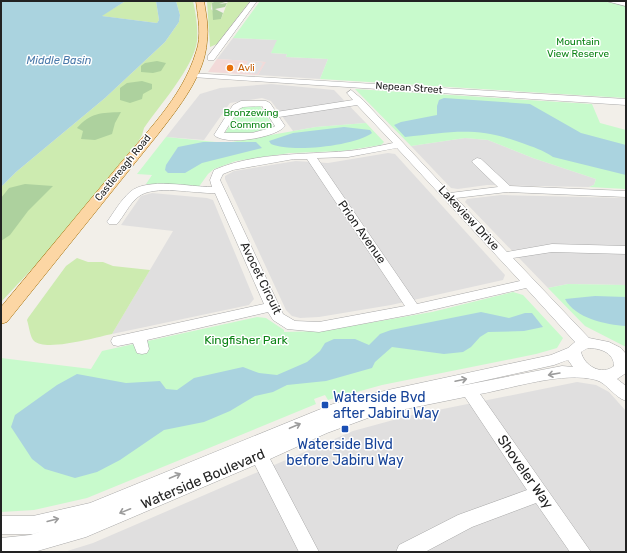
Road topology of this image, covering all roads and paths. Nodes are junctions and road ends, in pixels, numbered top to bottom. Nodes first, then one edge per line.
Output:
1 (200, 1) edge
2 (254, 1) edge
3 (609, 1) edge
4 (626, 4) edge
5 (211, 58) dead end
6 (192, 74) junction
7 (351, 93) dead end
8 (360, 102) junction
9 (626, 102) edge
10 (273, 115) junction
11 (400, 145) junction
12 (311, 155) junction
13 (477, 161) dead end
14 (144, 177) dead end
15 (507, 189) junction
16 (219, 190) junction
17 (134, 193) junction
18 (626, 194) edge
19 (448, 196) junction
20 (113, 222) dead end
21 (626, 250) edge
22 (505, 256) junction
23 (530, 283) junction
24 (272, 307) junction
25 (414, 309) junction
26 (1, 318) edge
27 (118, 341) dead end
28 (580, 348) junction
29 (624, 371) edge
30 (597, 374) junction
31 (469, 391) junction
32 (626, 395) edge
33 (259, 456) junction
34 (540, 493) junction
35 (1, 525) edge
36 (33, 525) junction
37 (1, 547) edge
38 (30, 548) edge
39 (309, 552) edge
40 (406, 552) edge
41 (581, 552) edge

1 - 6 main road, Castlereagh Road
2 - 5 street
3 - 4 street
6 - 9 street, Nepean Street
6 - 26 main road, Castlereagh Road
7 - 8 street, Lakeview Drive
8 - 10 street
8 - 11 street, Lakeview Drive
10 - 10 street
11 - 12 street, Avocet Circuit
11 - 19 street, Lakeview Drive
12 - 16 street, Avocet Circuit
12 - 25 street, Prion Avenue
13 - 15 street
14 - 17 street
15 - 18 street
15 - 19 street
16 - 17 street
16 - 24 street, Avocet Circuit
17 - 20 street
19 - 22 street, Lakeview Drive
21 - 22 street
22 - 23 street, Lakeview Drive
23 - 25 street, Avocet Circuit
23 - 28 street, Lakeview Drive
24 - 25 street, Avocet Circuit
24 - 27 street
28 - 29 street
28 - 30 street, Lakeview Drive
36 -> 28 street, Waterside Boulevard
29 - 30 street, Waterside Boulevard
30 -> 31 street, Waterside Boulevard
30 - 32 street
31 - 33 street, Waterside Boulevard
31 - 34 street, Shoveler Way
33 -> 38 street, Waterside Boulevard
33 - 39 street
34 - 40 street
34 - 41 street, Shoveler Way
35 - 36 street, Waterside Boulevard
36 - 38 street
37 - 38 street, Waterside Boulevard

